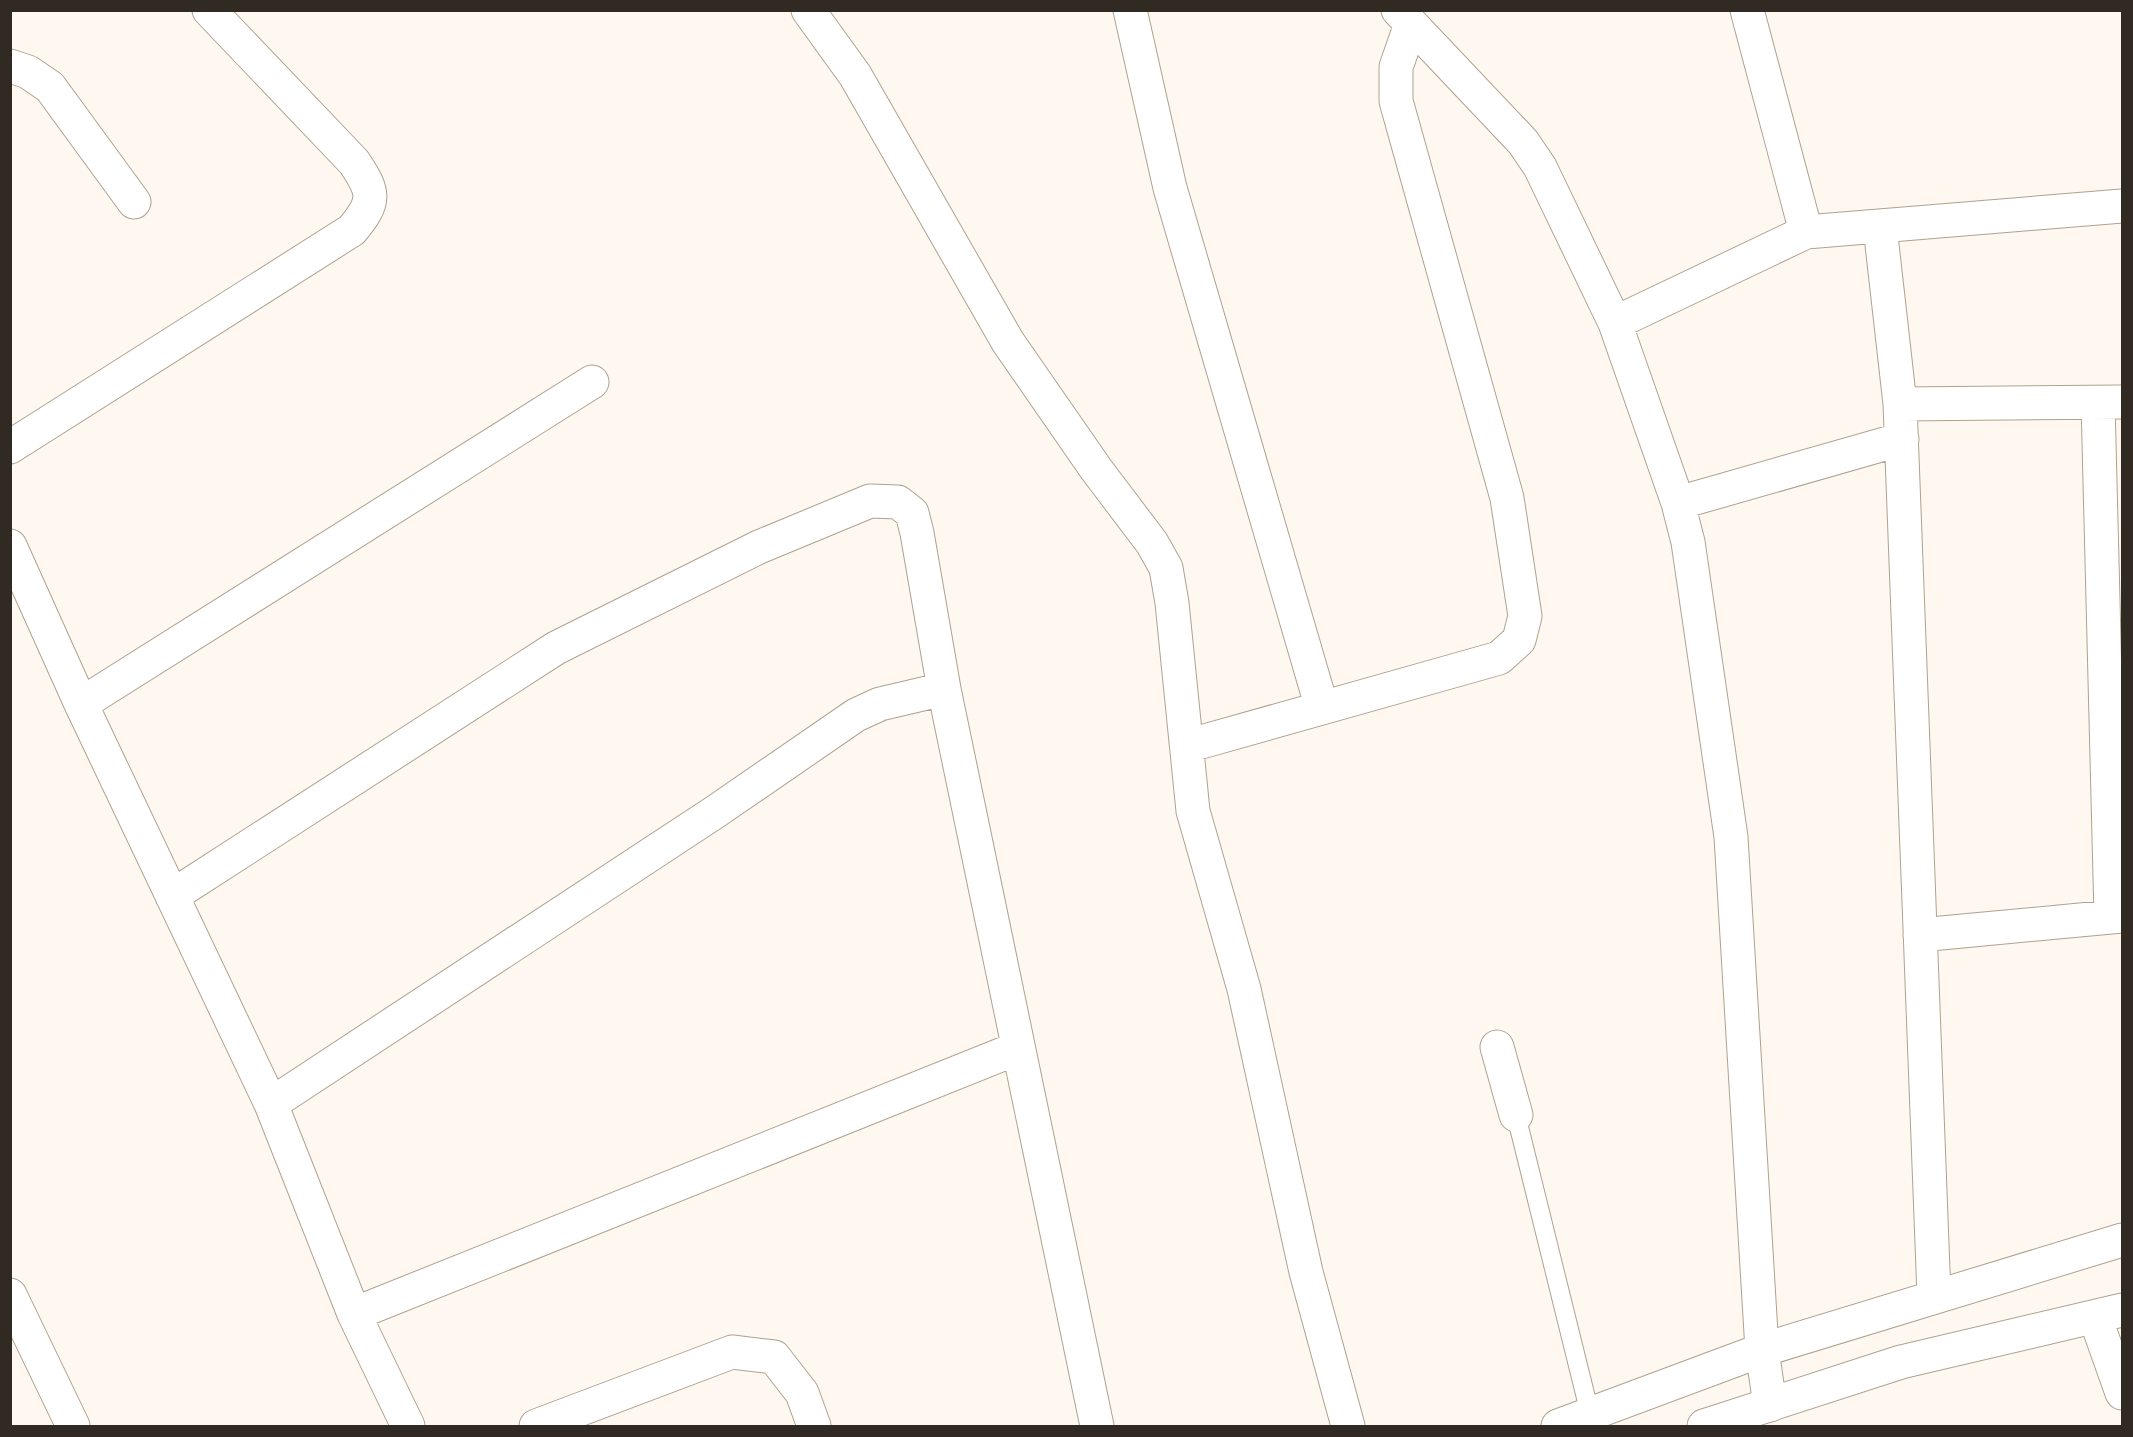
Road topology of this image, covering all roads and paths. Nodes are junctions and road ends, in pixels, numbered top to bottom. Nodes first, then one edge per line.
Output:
1 (209, 10) edge
2 (808, 10) edge
3 (1130, 10) edge
4 (1747, 10) edge
5 (1404, 17) edge
6 (10, 66) edge
7 (134, 202) dead end
8 (2122, 206) edge
9 (1880, 226) junction
10 (1806, 232) junction
11 (1615, 323) junction
12 (592, 382) dead end
13 (2110, 403) edge
14 (1900, 404) junction
15 (1902, 439) junction
16 (10, 447) edge
17 (1678, 503) junction
18 (10, 546) edge
19 (944, 689) junction
20 (81, 704) junction
21 (1322, 708) junction
22 (2115, 723) edge
23 (1187, 746) junction
24 (172, 896) junction
25 (2117, 916) edge
26 (1920, 935) junction
27 (1497, 1047) dead end
28 (1018, 1048) junction
29 (271, 1104) junction
30 (1516, 1115) joint
31 (2122, 1240) edge
32 (1934, 1296) junction
33 (13, 1306) edge
34 (2109, 1313) edge
35 (354, 1314) junction
36 (1762, 1350) junction
37 (2122, 1393) edge
38 (1770, 1405) junction
39 (1590, 1414) junction
40 (73, 1426) edge
41 (408, 1426) edge
42 (536, 1426) edge
43 (814, 1426) edge
44 (1097, 1426) edge
45 (1348, 1426) edge
46 (1558, 1426) edge
47 (1704, 1426) edge

1 - 16 street
2 - 23 street
3 - 21 street
4 - 10 street
5 - 11 street
5 - 21 street
6 - 7 street
8 - 9 street
9 - 10 street
9 - 14 street
10 - 11 street
11 - 17 street
12 - 20 street
13 - 14 street
13 - 22 street
14 - 15 street
15 - 17 street
15 - 26 street
17 - 36 street
18 - 20 street
19 - 24 street
19 - 28 street
19 - 29 street
20 - 24 street
21 - 23 street
22 - 25 street
23 - 45 street
24 - 29 street
25 - 26 street
26 - 32 street
27 - 30 street
28 - 35 street
28 - 44 street
29 - 35 street
30 - 39 lane
31 - 32 street
32 - 36 street
33 - 40 street
34 - 37 street
34 - 38 street
35 - 41 street
36 - 38 street
36 - 39 street
38 - 47 street
39 - 46 street
42 - 43 street

